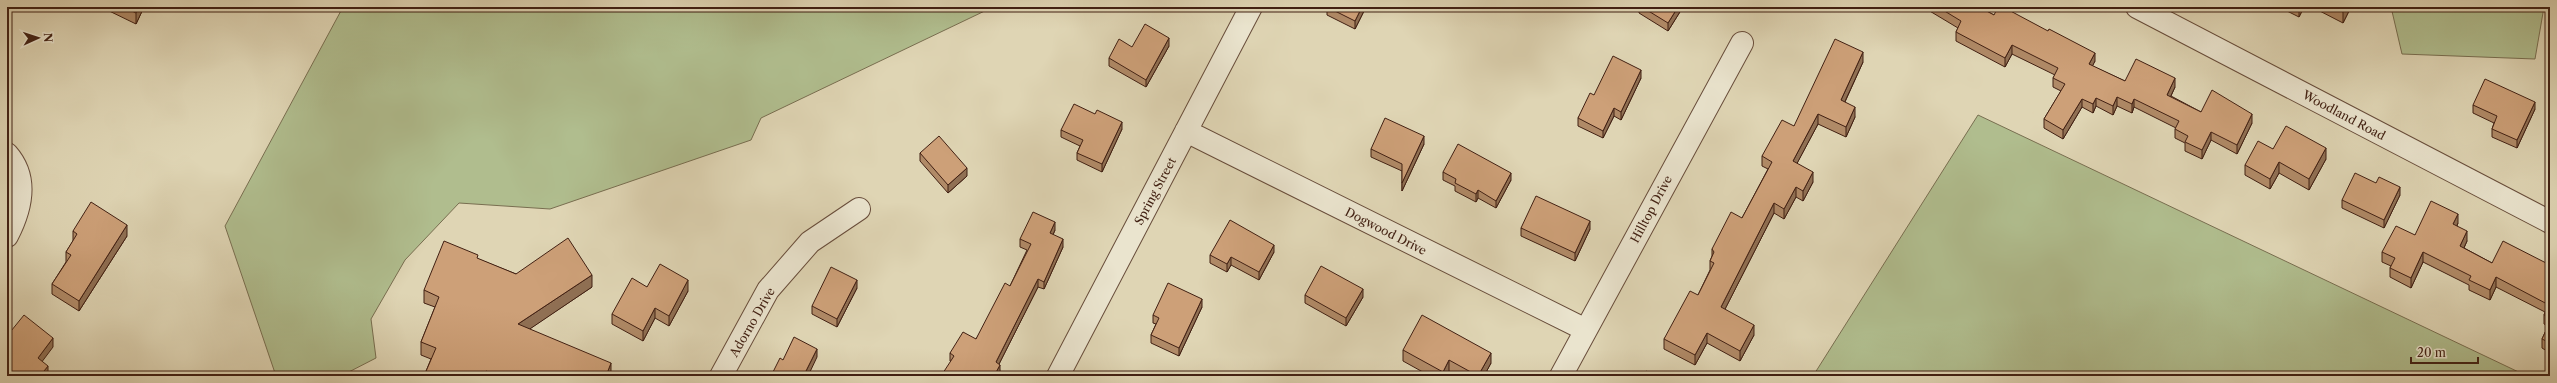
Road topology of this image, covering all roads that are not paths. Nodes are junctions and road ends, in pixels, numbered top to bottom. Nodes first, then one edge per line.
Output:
1 (1251, 7) edge
2 (2137, 7) edge
3 (1742, 43) dead end
4 (1186, 131) junction
5 (7, 154) edge
6 (859, 209) dead end
7 (2550, 222) edge
8 (7, 236) edge
9 (1586, 330) junction
10 (721, 376) edge
11 (1058, 376) edge
12 (1561, 376) edge

1 - 4 street, Spring Street
2 - 7 street, Woodland Road
3 - 9 street, Hilltop Drive
4 - 9 street, Dogwood Drive
4 - 11 street, Spring Street
5 - 8 street
6 - 10 street, Adorno Drive
9 - 12 street, Hilltop Drive

